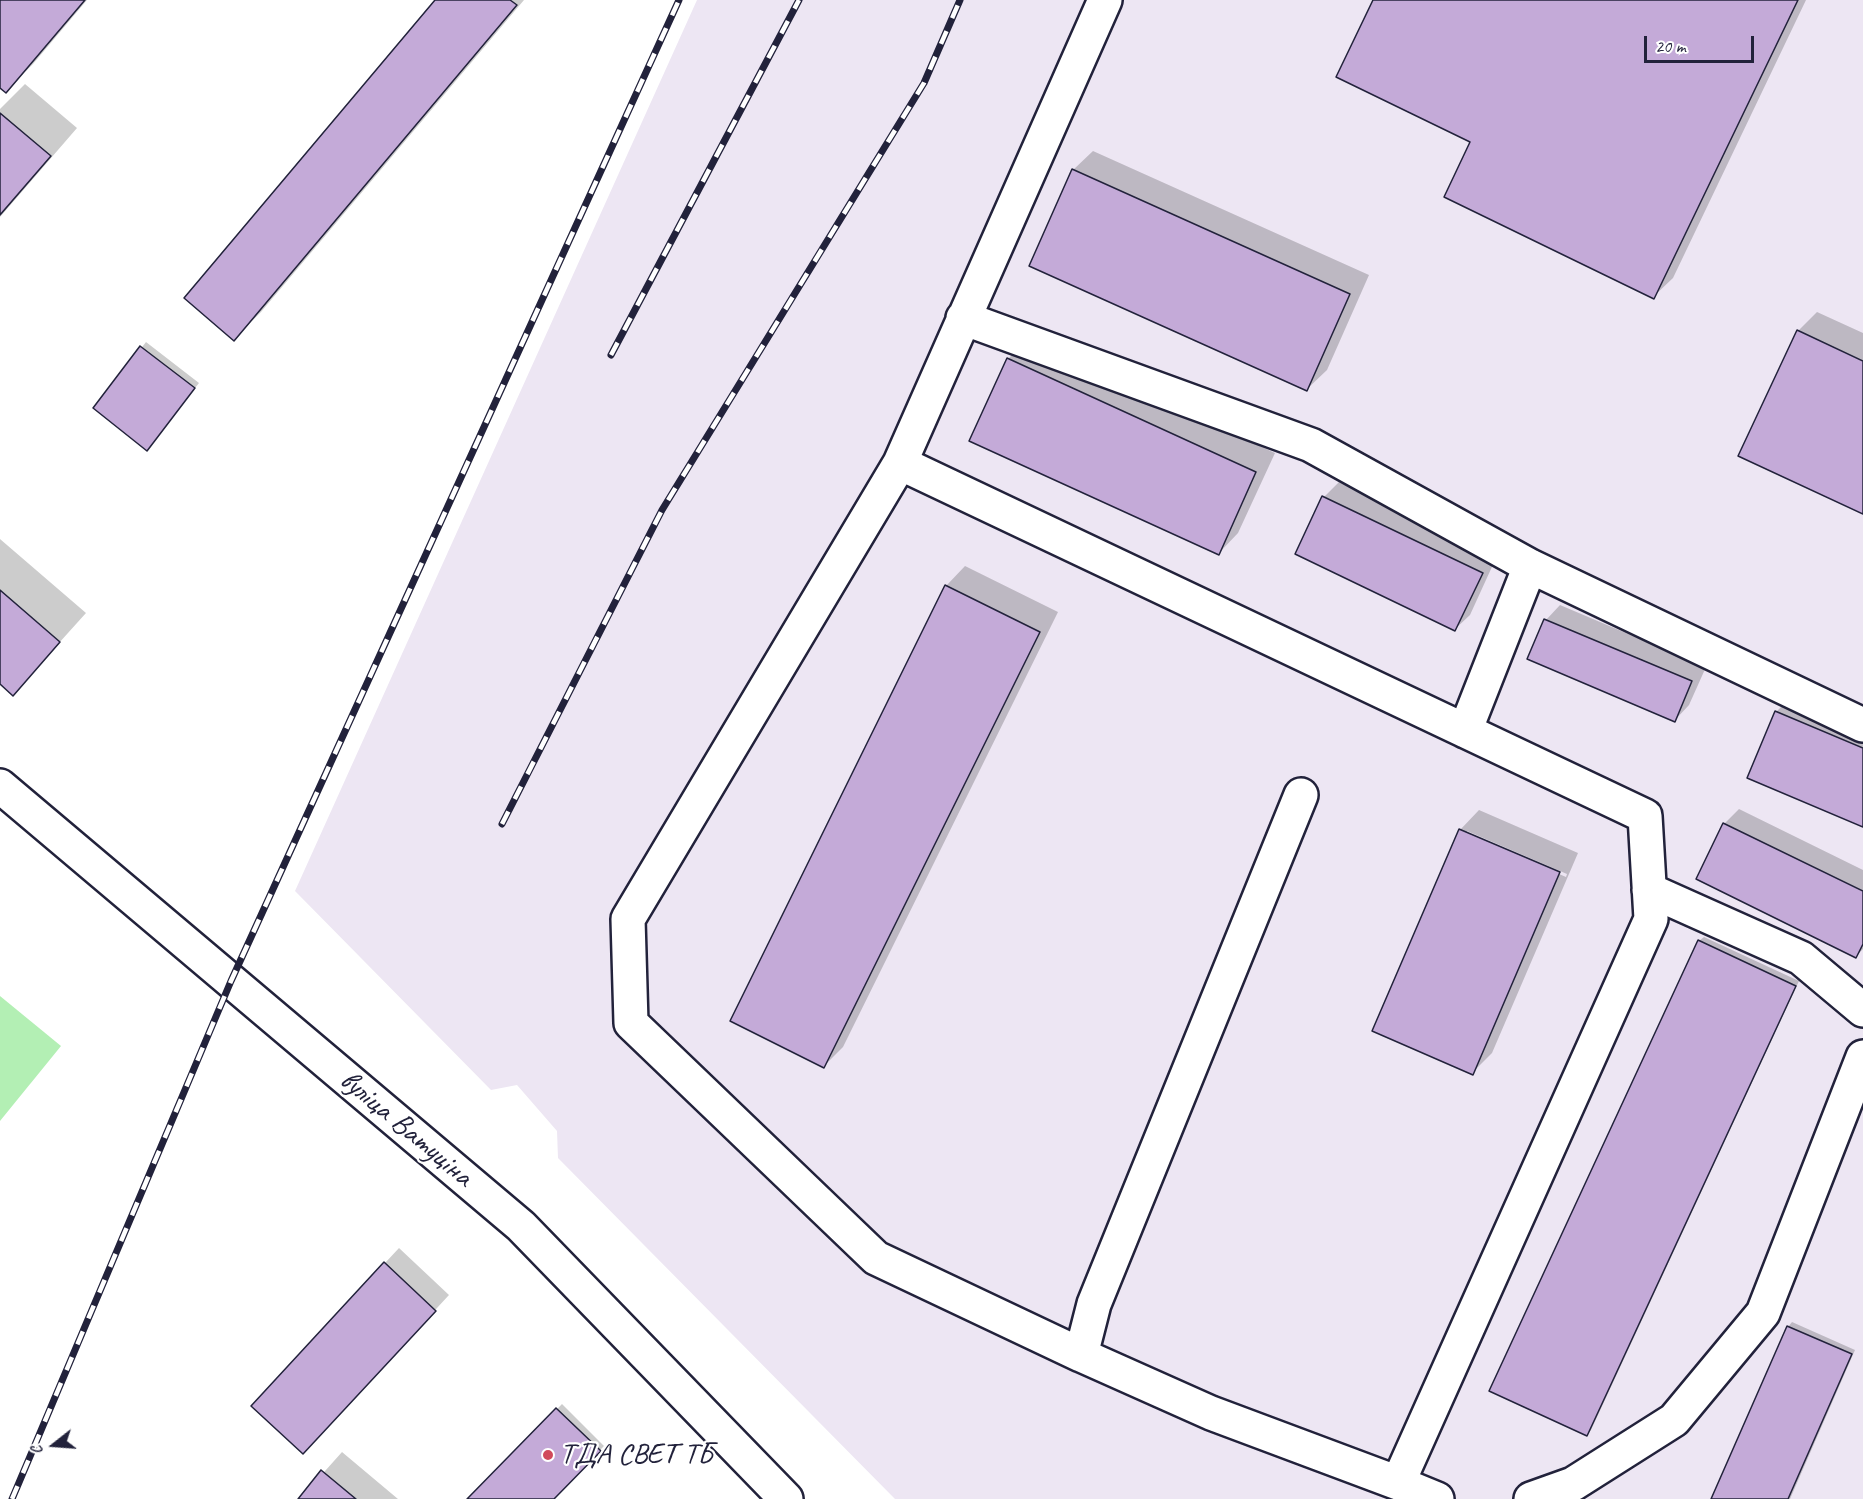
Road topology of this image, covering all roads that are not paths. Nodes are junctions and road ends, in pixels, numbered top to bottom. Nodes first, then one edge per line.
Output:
1 (1105, 0) edge
2 (963, 318) junction
3 (900, 463) junction
4 (1530, 566) junction
5 (1863, 725) edge
6 (1466, 731) junction
7 (0, 786) edge
8 (1301, 795) dead end
9 (1649, 890) junction
10 (1863, 1010) edge
11 (1863, 1057) edge
12 (1081, 1355) junction
13 (1398, 1483) junction
14 (786, 1499) edge
15 (1437, 1499) edge
16 (1531, 1499) edge

1 - 2 street
2 - 3 street
2 - 4 street
3 - 6 street
3 - 12 street
4 - 5 street
4 - 6 street
6 - 9 street
7 - 14 street, вуліца Ватуціна
8 - 12 street
9 - 10 street
9 - 13 street
11 - 16 street
12 - 13 street
13 - 15 street

